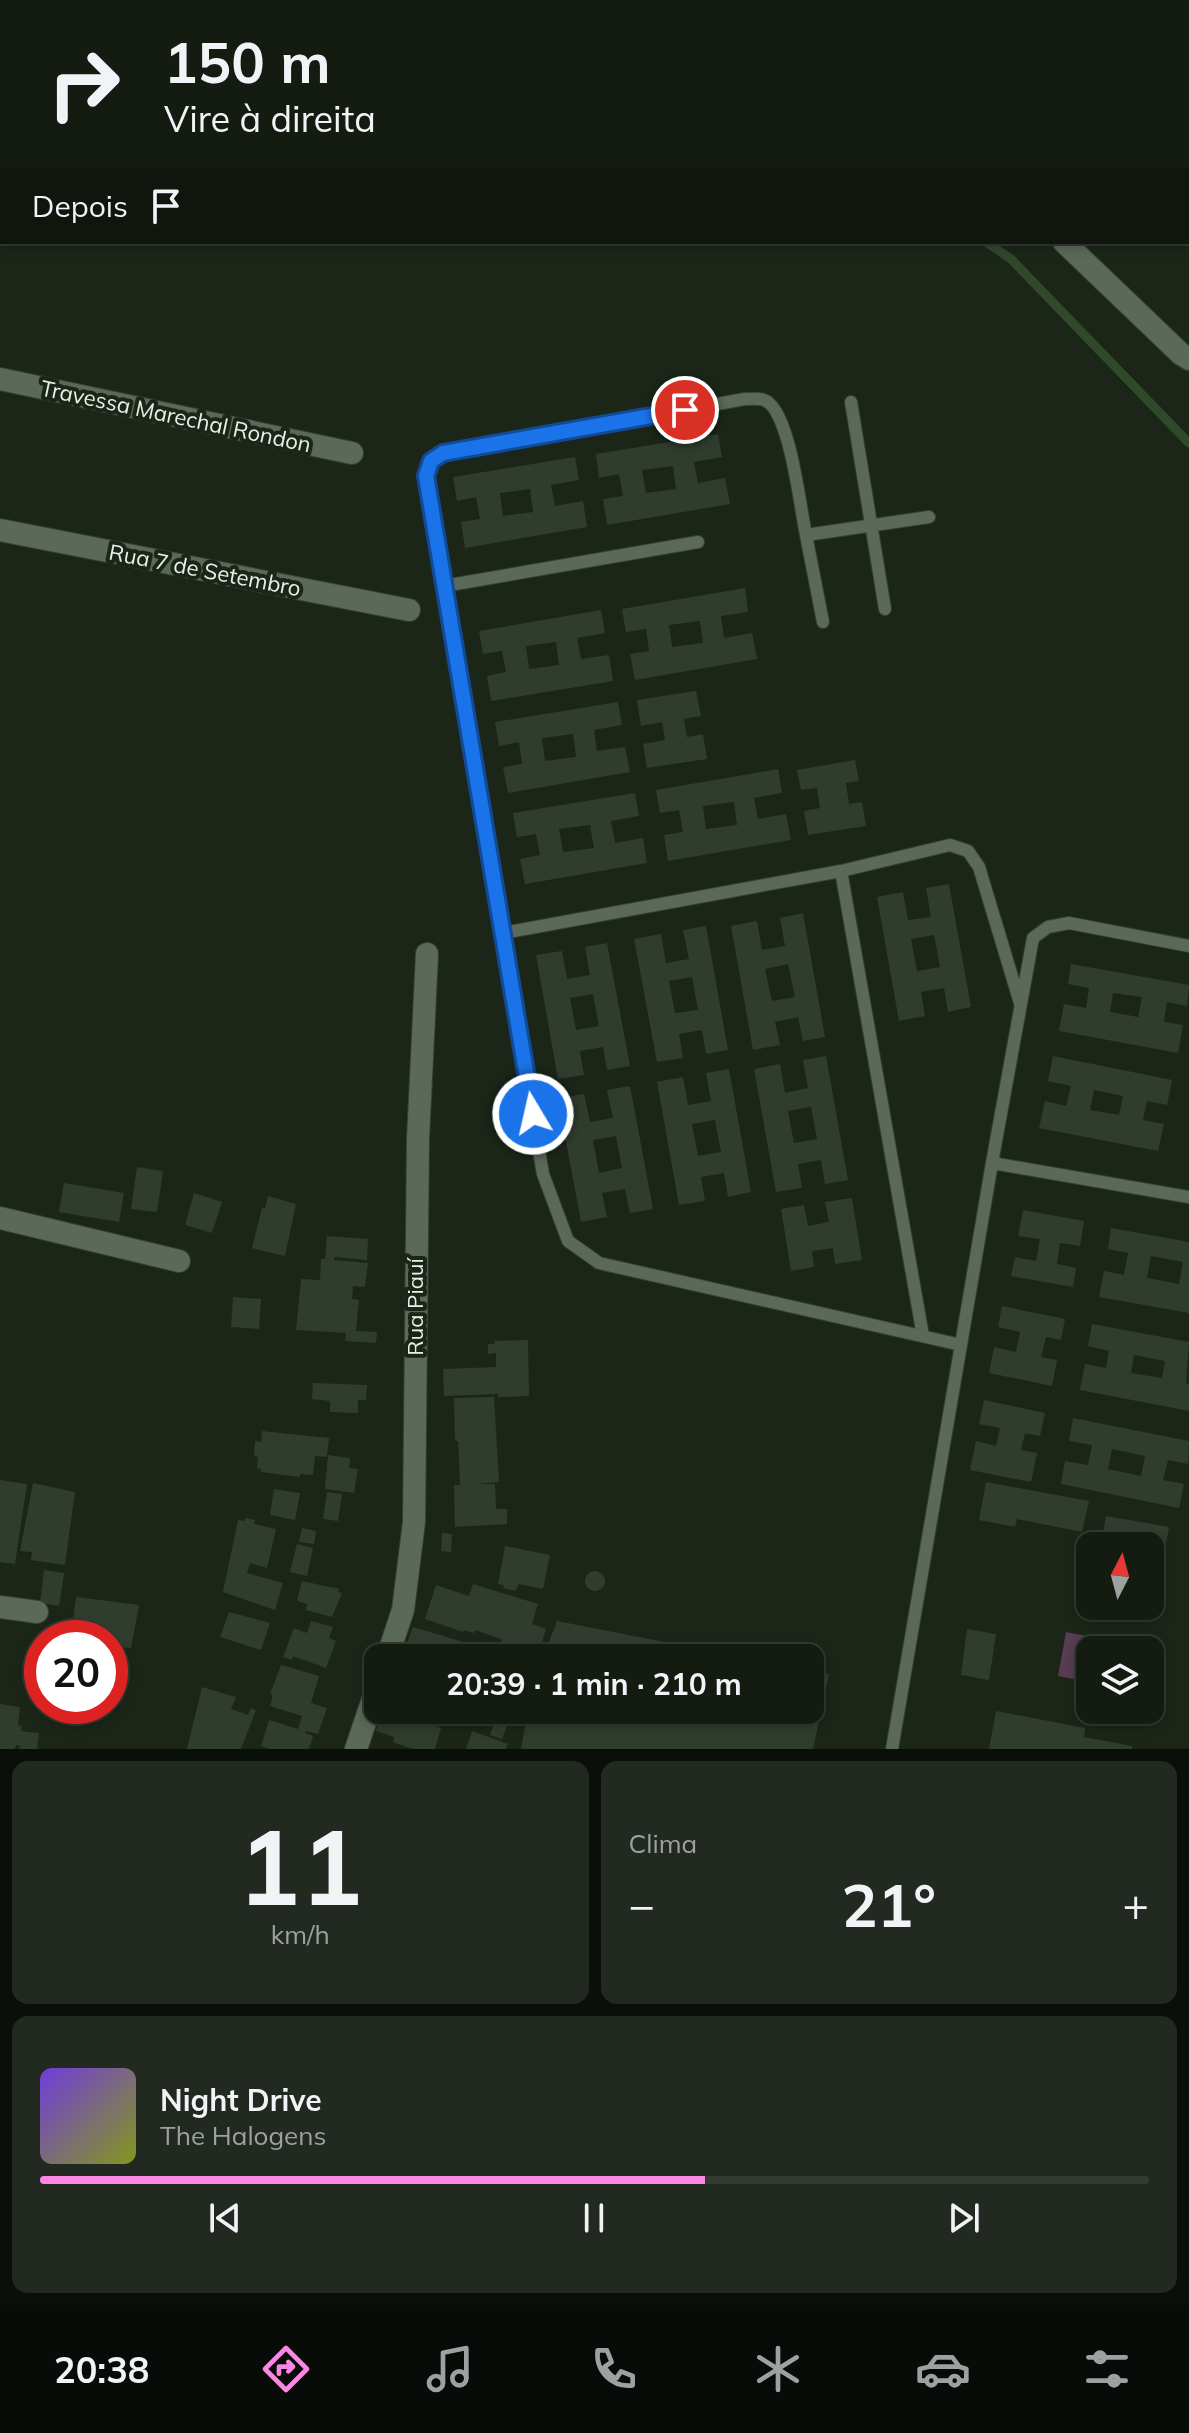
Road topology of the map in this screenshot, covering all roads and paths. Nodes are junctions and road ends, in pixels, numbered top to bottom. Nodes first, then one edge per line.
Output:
1 (1066, 244) edge
2 (1189, 359) edge
3 (0, 379) edge
4 (851, 402) dead end
5 (352, 453) dead end
6 (929, 517) dead end
7 (873, 525) junction
8 (0, 530) edge
9 (806, 535) junction
10 (698, 542) dead end
11 (444, 586) junction
12 (885, 609) dead end
13 (409, 610) dead end
14 (823, 622) dead end
15 (841, 871) junction
16 (503, 933) junction
17 (1189, 946) edge
18 (427, 954) dead end
19 (1021, 1006) junction
20 (992, 1163) junction
21 (1189, 1197) edge
22 (0, 1218) edge
23 (179, 1261) dead end
24 (923, 1336) junction
25 (961, 1345) junction
26 (0, 1607) edge
27 (37, 1612) dead end
28 (392, 1644) edge
29 (364, 1724) edge
30 (356, 1749) edge
31 (892, 1749) edge

1 - 2 street
3 - 5 street, Travessa Marechal Rondon
4 - 7 lane
6 - 7 lane
7 - 9 lane
7 - 12 lane
8 - 13 street, Rua 7 de Setembro
9 - 11 lane
9 - 14 lane
10 - 11 lane
11 - 16 lane
15 - 16 lane
15 - 19 lane
15 - 24 lane
16 - 24 lane
17 - 19 lane
18 - 28 street, Rua Piauí
19 - 20 lane
20 - 21 lane
20 - 25 lane
22 - 23 street
24 - 25 lane
25 - 31 lane
26 - 27 street
29 - 30 street

